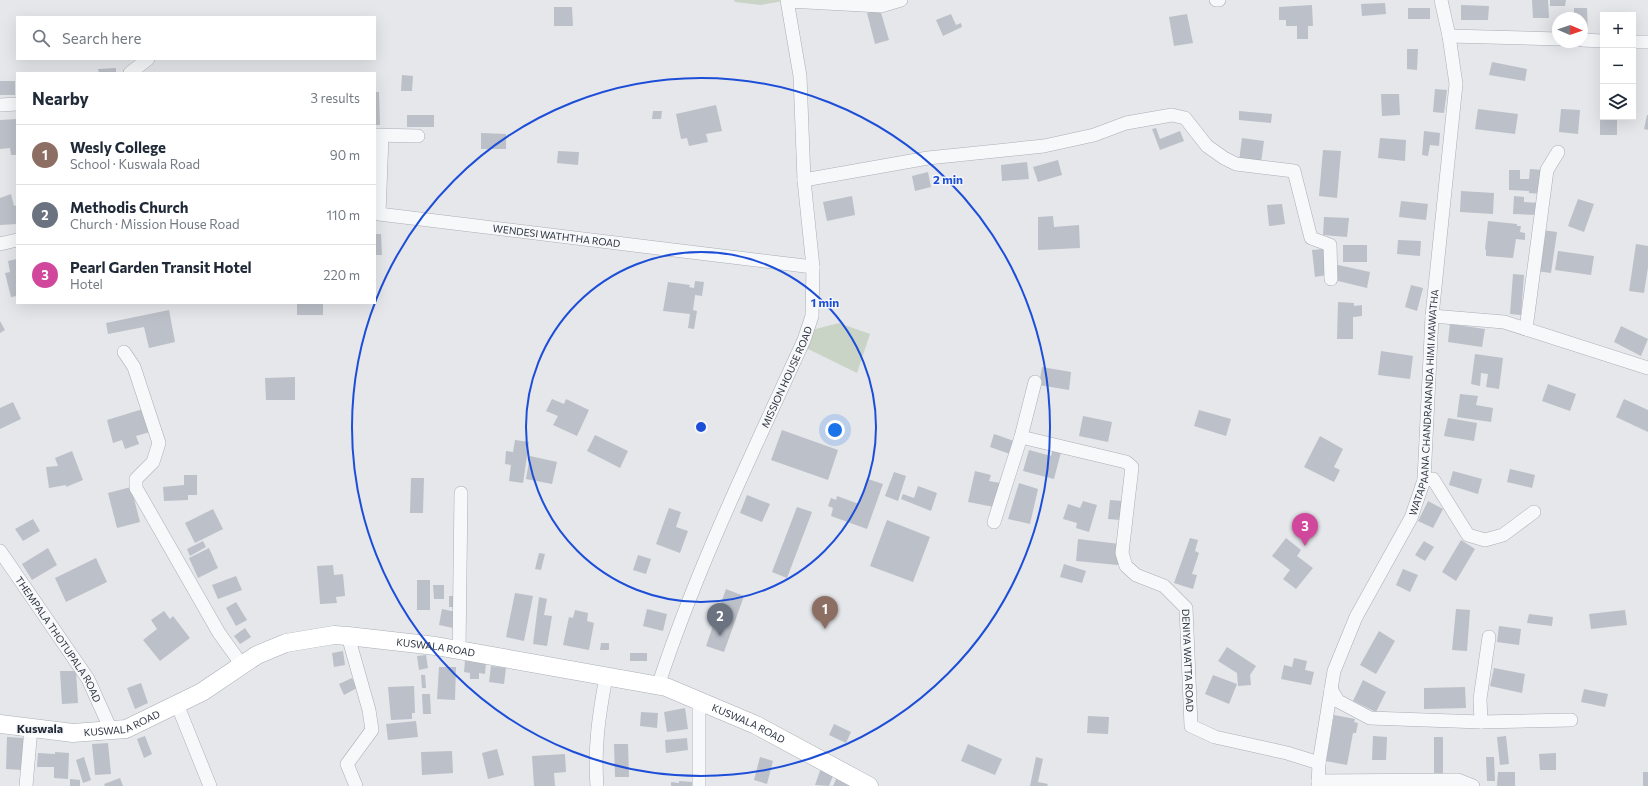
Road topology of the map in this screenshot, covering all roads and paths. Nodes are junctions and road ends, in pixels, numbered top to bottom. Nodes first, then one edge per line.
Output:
1 (901, 0) edge
2 (1216, 0) edge
3 (1219, 0) edge
4 (1441, 0) edge
5 (787, 1) edge
6 (1449, 36) junction
7 (1552, 39) edge
8 (1588, 40) edge
9 (1600, 41) edge
10 (1636, 42) edge
11 (1648, 42) edge
12 (147, 60) edge
13 (131, 72) edge
14 (16, 104) edge
15 (0, 105) edge
16 (378, 136) edge
17 (418, 136) dead end
18 (1558, 152) dead end
19 (804, 180) junction
20 (377, 214) edge
21 (16, 240) edge
22 (0, 244) edge
23 (813, 266) junction
24 (1331, 279) dead end
25 (1432, 316) junction
26 (1526, 329) junction
27 (124, 352) dead end
28 (1648, 368) edge
29 (1035, 382) dead end
30 (1021, 437) junction
31 (1424, 480) junction
32 (461, 494) dead end
33 (1534, 512) dead end
34 (994, 522) dead end
35 (0, 551) edge
36 (348, 636) junction
37 (1489, 637) dead end
38 (459, 650) junction
39 (242, 665) junction
40 (606, 676) junction
41 (658, 686) junction
42 (1331, 689) junction
43 (699, 702) junction
44 (177, 704) junction
45 (1571, 720) dead end
46 (1481, 722) junction
47 (0, 724) edge
48 (31, 728) junction
49 (111, 730) junction
50 (1319, 763) junction
51 (1318, 784) edge
52 (26, 786) edge
53 (210, 786) edge
54 (356, 786) edge
55 (597, 786) edge
56 (699, 786) edge
57 (869, 786) edge
58 (1473, 786) edge

1 - 5 street
2 - 3 street
4 - 6 street, WATAPAANA CHANDRANANDA HIMI MAWATHA
5 - 19 street, MISSION HOUSE ROAD
6 - 7 street
6 - 25 street, WATAPAANA CHANDRANANDA HIMI MAWATHA
8 - 9 street
10 - 11 street
12 - 13 street
14 - 15 street
16 - 17 street
16 - 20 street, WENDESI WATHTHA ROAD
18 - 26 street
19 - 23 street, MISSION HOUSE ROAD
19 - 24 street
20 - 23 street, WENDESI WATHTHA ROAD
21 - 22 street
23 - 41 street, MISSION HOUSE ROAD
25 - 26 street
25 - 31 street, WATAPAANA CHANDRANANDA HIMI MAWATHA
26 - 28 street
27 - 39 street
29 - 30 street
30 - 34 street
30 - 50 street, DENIYA WATTA ROAD
31 - 33 street
31 - 42 street, WATAPAANA CHANDRANANDA HIMI MAWATHA
32 - 38 street
35 - 49 street, THEMPALA THOTUPALA ROAD
36 - 38 street, KUSWALA ROAD
36 - 39 street, KUSWALA ROAD
36 - 54 street
37 - 46 street
38 - 40 street, KUSWALA ROAD
39 - 44 street, KUSWALA ROAD
40 - 41 street, KUSWALA ROAD
40 - 55 street
41 - 43 street, KUSWALA ROAD
42 - 46 street
42 - 50 street, WATAPAANA CHANDRANANDA HIMI MAWATHA
43 - 56 street
43 - 57 street, KUSWALA ROAD
44 - 49 street, KUSWALA ROAD
44 - 53 street
45 - 46 street
47 - 48 street, KUSWALA ROAD
48 - 49 street, KUSWALA ROAD
48 - 52 street
50 - 51 street, WATAPAANA CHANDRANANDA HIMI MAWATHA
51 - 58 street

